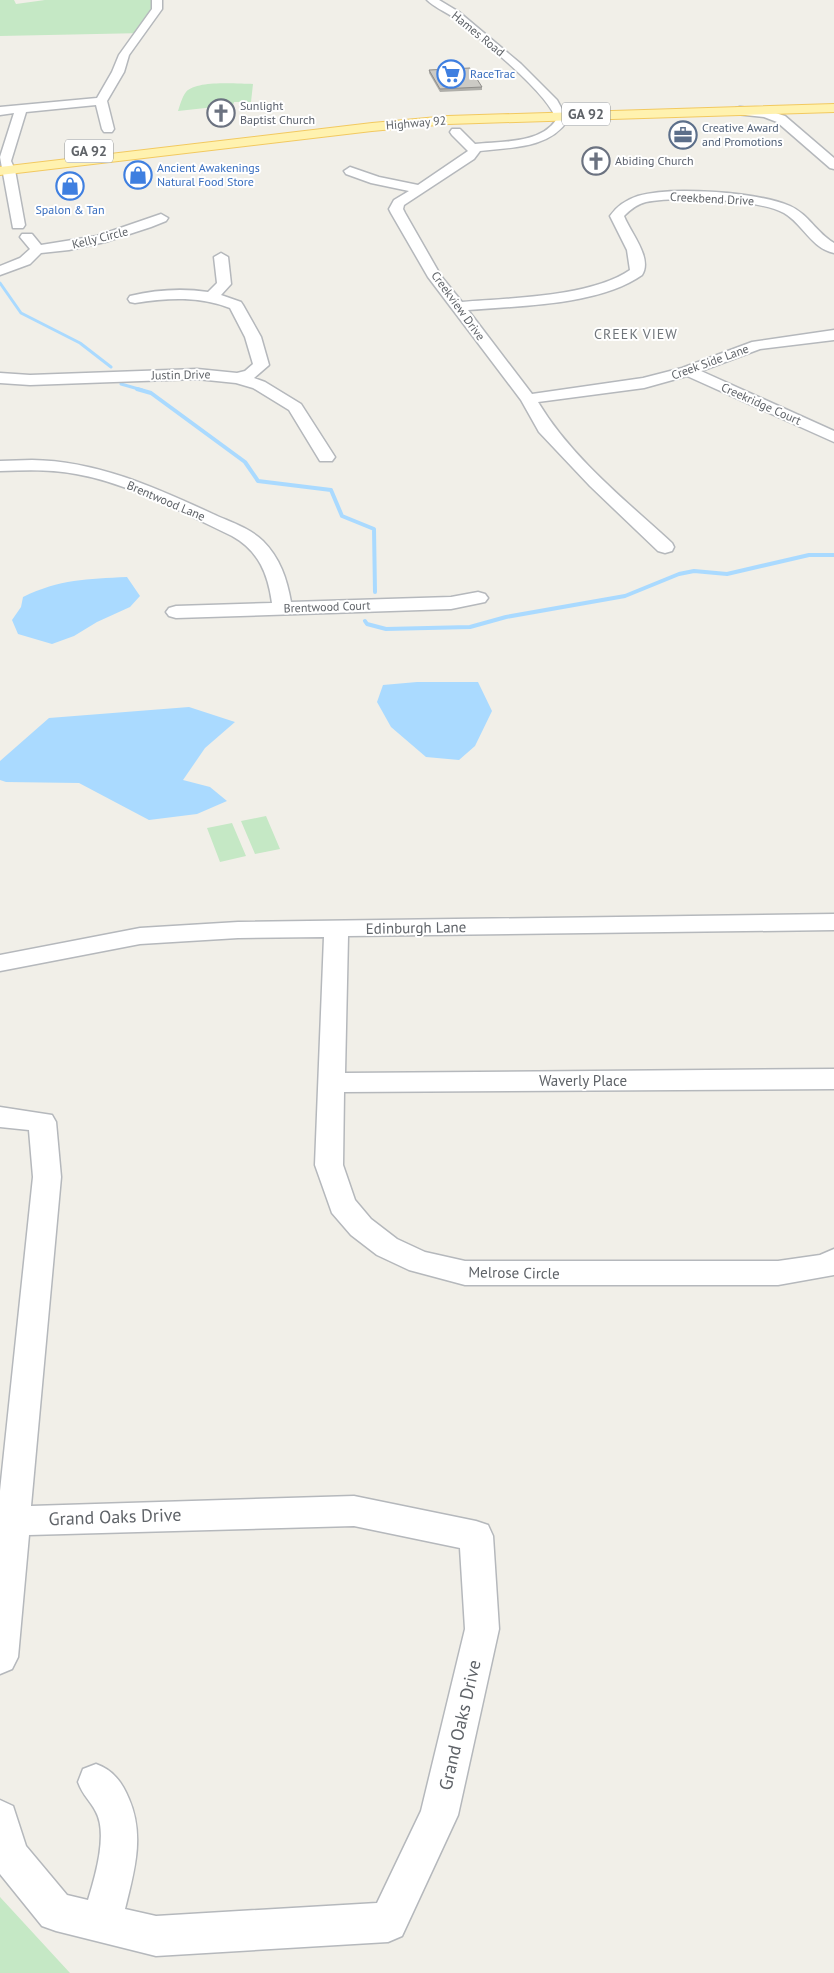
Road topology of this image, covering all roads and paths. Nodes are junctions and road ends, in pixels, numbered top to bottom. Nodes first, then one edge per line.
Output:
1 (157, 0) edge
2 (432, 0) edge
3 (101, 101) junction
4 (547, 104) junction
5 (744, 106) junction
6 (833, 106) edge
7 (516, 108) junction
8 (21, 109) junction
9 (804, 109) junction
10 (0, 111) edge
11 (505, 116) junction
12 (781, 119) junction
13 (413, 122) junction
14 (108, 129) dead end
15 (554, 131) junction
16 (456, 132) dead end
17 (472, 148) junction
18 (834, 164) edge
19 (4, 167) edge
20 (350, 171) dead end
21 (420, 189) junction
22 (0, 216) edge
23 (162, 218) dead end
24 (18, 225) junction
25 (37, 249) junction
26 (834, 249) edge
27 (222, 257) dead end
28 (0, 271) edge
29 (211, 297) junction
30 (135, 299) dead end
31 (457, 307) junction
32 (834, 335) edge
33 (688, 371) junction
34 (0, 378) edge
35 (238, 378) junction
36 (528, 400) junction
37 (834, 437) edge
38 (326, 457) dead end
39 (0, 466) edge
40 (665, 547) dead end
41 (478, 598) dead end
42 (282, 609) junction
43 (176, 612) dead end
44 (834, 922) edge
45 (336, 929) junction
46 (0, 963) edge
47 (834, 1079) edge
48 (331, 1083) junction
49 (0, 1117) edge
50 (834, 1261) edge
51 (13, 1521) junction
52 (0, 1657) edge
53 (96, 1782) dead end
54 (0, 1819) edge
55 (102, 1923) junction

1 - 3 street
2 - 4 street, Hames Road
3 - 8 street
3 - 14 street
4 - 5 main road, Highway 92 / GA 92
4 - 5 main road, Highway 92 / GA 92
4 - 7 main road, Highway 92 / GA 92
4 - 7 main road
4 - 11 main road, Highway 92 / GA 92
4 - 13 main road
4 - 15 street
5 - 6 main road, Highway 92 / GA 92
5 - 9 main road, Highway 92 / GA 92
5 - 12 street
6 - 9 main road, Highway 92 / GA 92
7 - 19 main road, Highway 92 / GA 92
8 - 10 street
8 - 19 street
9 - 12 street
11 - 13 main road, Highway 92 / GA 92
11 - 15 main road
12 - 18 street
13 - 19 main road, Highway 92 / GA 92
15 - 17 street
16 - 17 street
17 - 21 street, Creekview Drive
19 - 24 street
20 - 21 street
21 - 31 street, Creekview Drive
22 - 24 street
23 - 25 street, Kelly Circle
24 - 25 street
25 - 28 street
26 - 31 street, Creekbend Drive
27 - 29 street
29 - 30 street
29 - 35 street
31 - 36 street, Creekview Drive
32 - 33 street, Creek Side Lane
33 - 36 street, Creek Side Lane
33 - 37 street, Creekridge Court
34 - 35 street, Justin Drive
35 - 38 street, Justin Drive
36 - 40 street, Creekview Drive
39 - 42 street, Brentwood Lane
41 - 42 street, Brentwood Court
42 - 43 street, Brentwood Court
44 - 45 street, Edinburgh Lane
45 - 46 street, Edinburgh Lane
45 - 48 street, Melrose Circle
47 - 48 street, Waverly Place
48 - 50 street, Melrose Circle
49 - 51 street
51 - 52 street
51 - 55 street, Grand Oaks Drive
53 - 55 street
54 - 55 street, Grand Oaks Drive

